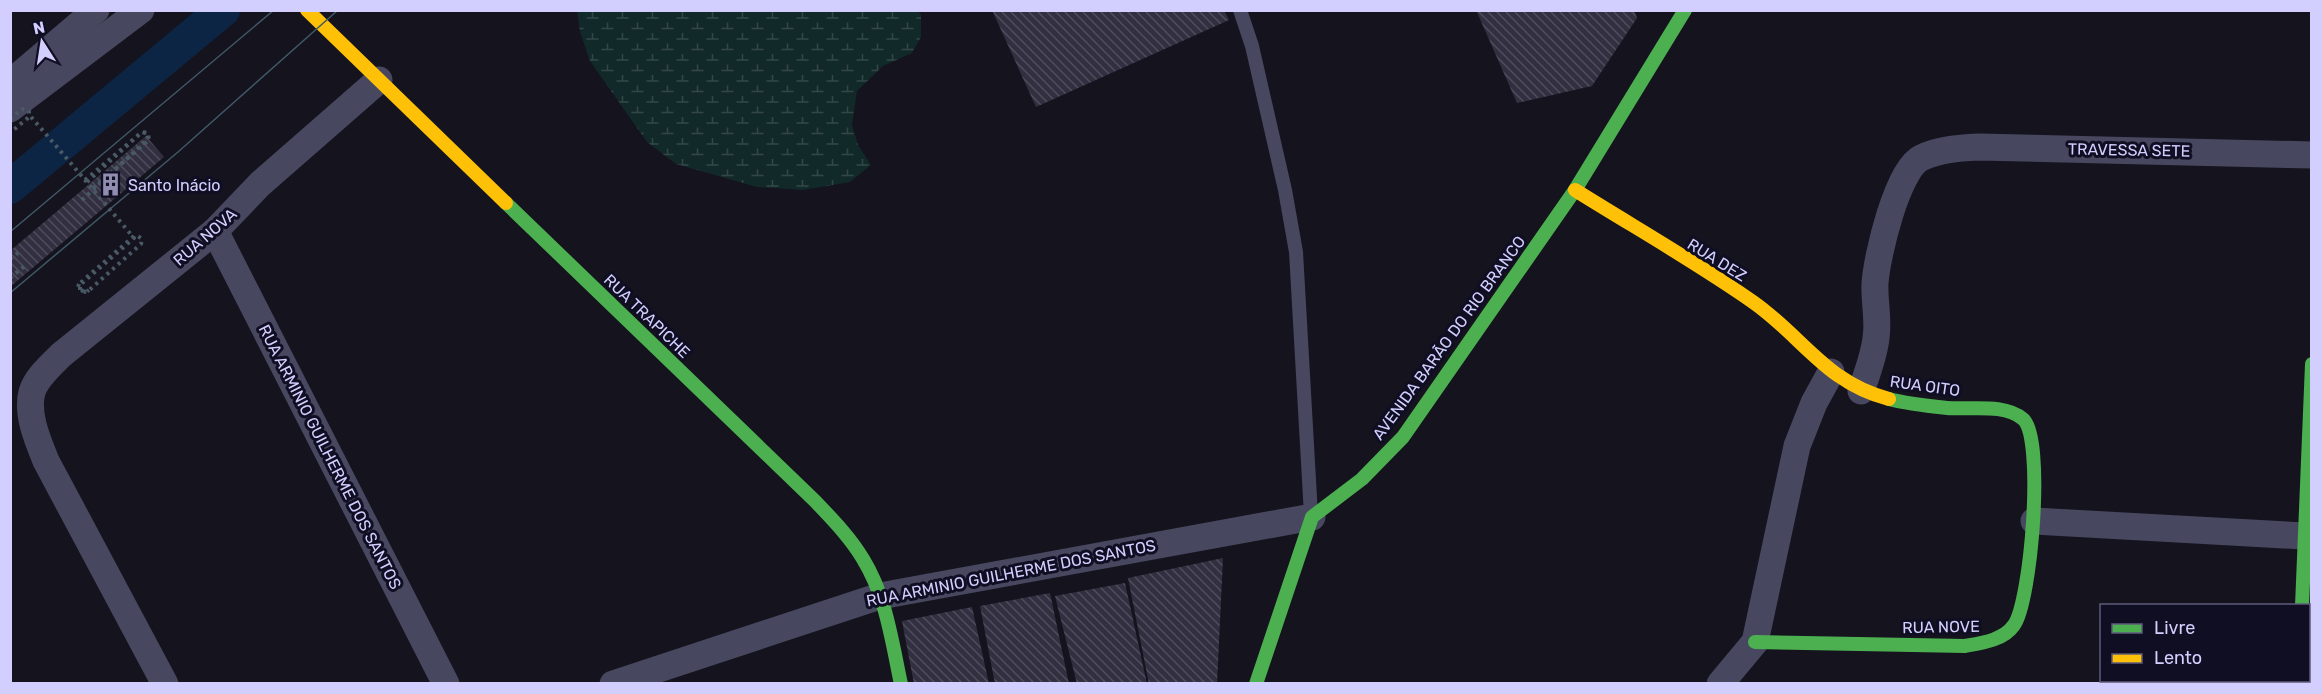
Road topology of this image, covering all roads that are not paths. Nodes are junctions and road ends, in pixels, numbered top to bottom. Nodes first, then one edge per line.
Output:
1 (96, 10) edge
2 (141, 10) edge
3 (307, 10) edge
4 (1240, 10) edge
5 (1685, 10) edge
6 (379, 80) junction
7 (10, 83) edge
8 (21, 113) edge
9 (2312, 155) edge
10 (1575, 190) junction
11 (215, 231) junction
12 (2312, 364) edge
13 (1831, 372) junction
14 (1861, 390) junction
15 (2018, 416) joint
16 (1312, 517) junction
17 (2034, 521) junction
18 (2304, 536) junction
19 (880, 596) junction
20 (2302, 604) edge
21 (1755, 642) junction
22 (165, 684) edge
23 (446, 684) edge
24 (613, 684) edge
25 (901, 684) edge
26 (1256, 684) edge
27 (1720, 684) edge

1 - 7 street
2 - 8 street
3 - 6 street, RUA TRAPICHE
4 - 16 lane
5 - 10 street, AVENIDA BARÃO DO RIO BRANCO
6 - 11 street, RUA NOVA
6 - 19 street, RUA TRAPICHE
9 - 14 street, TRAVESSA SETE
10 - 13 street, RUA DEZ
10 - 16 street, AVENIDA BARÃO DO RIO BRANCO
11 - 22 street, RUA NOVA
11 - 23 street, RUA ARMINIO GUILHERME DOS SANTOS
12 - 18 street
13 - 14 street, RUA OITO
13 - 21 street
14 - 15 street, RUA OITO
15 - 17 street, RUA NOVE
16 - 19 street, RUA ARMINIO GUILHERME DOS SANTOS
16 - 26 street
17 - 18 street
17 - 21 street, RUA NOVE
18 - 20 street
19 - 24 street, RUA ARMINIO GUILHERME DOS SANTOS
19 - 25 street, RUA TRAPICHE
21 - 27 street

